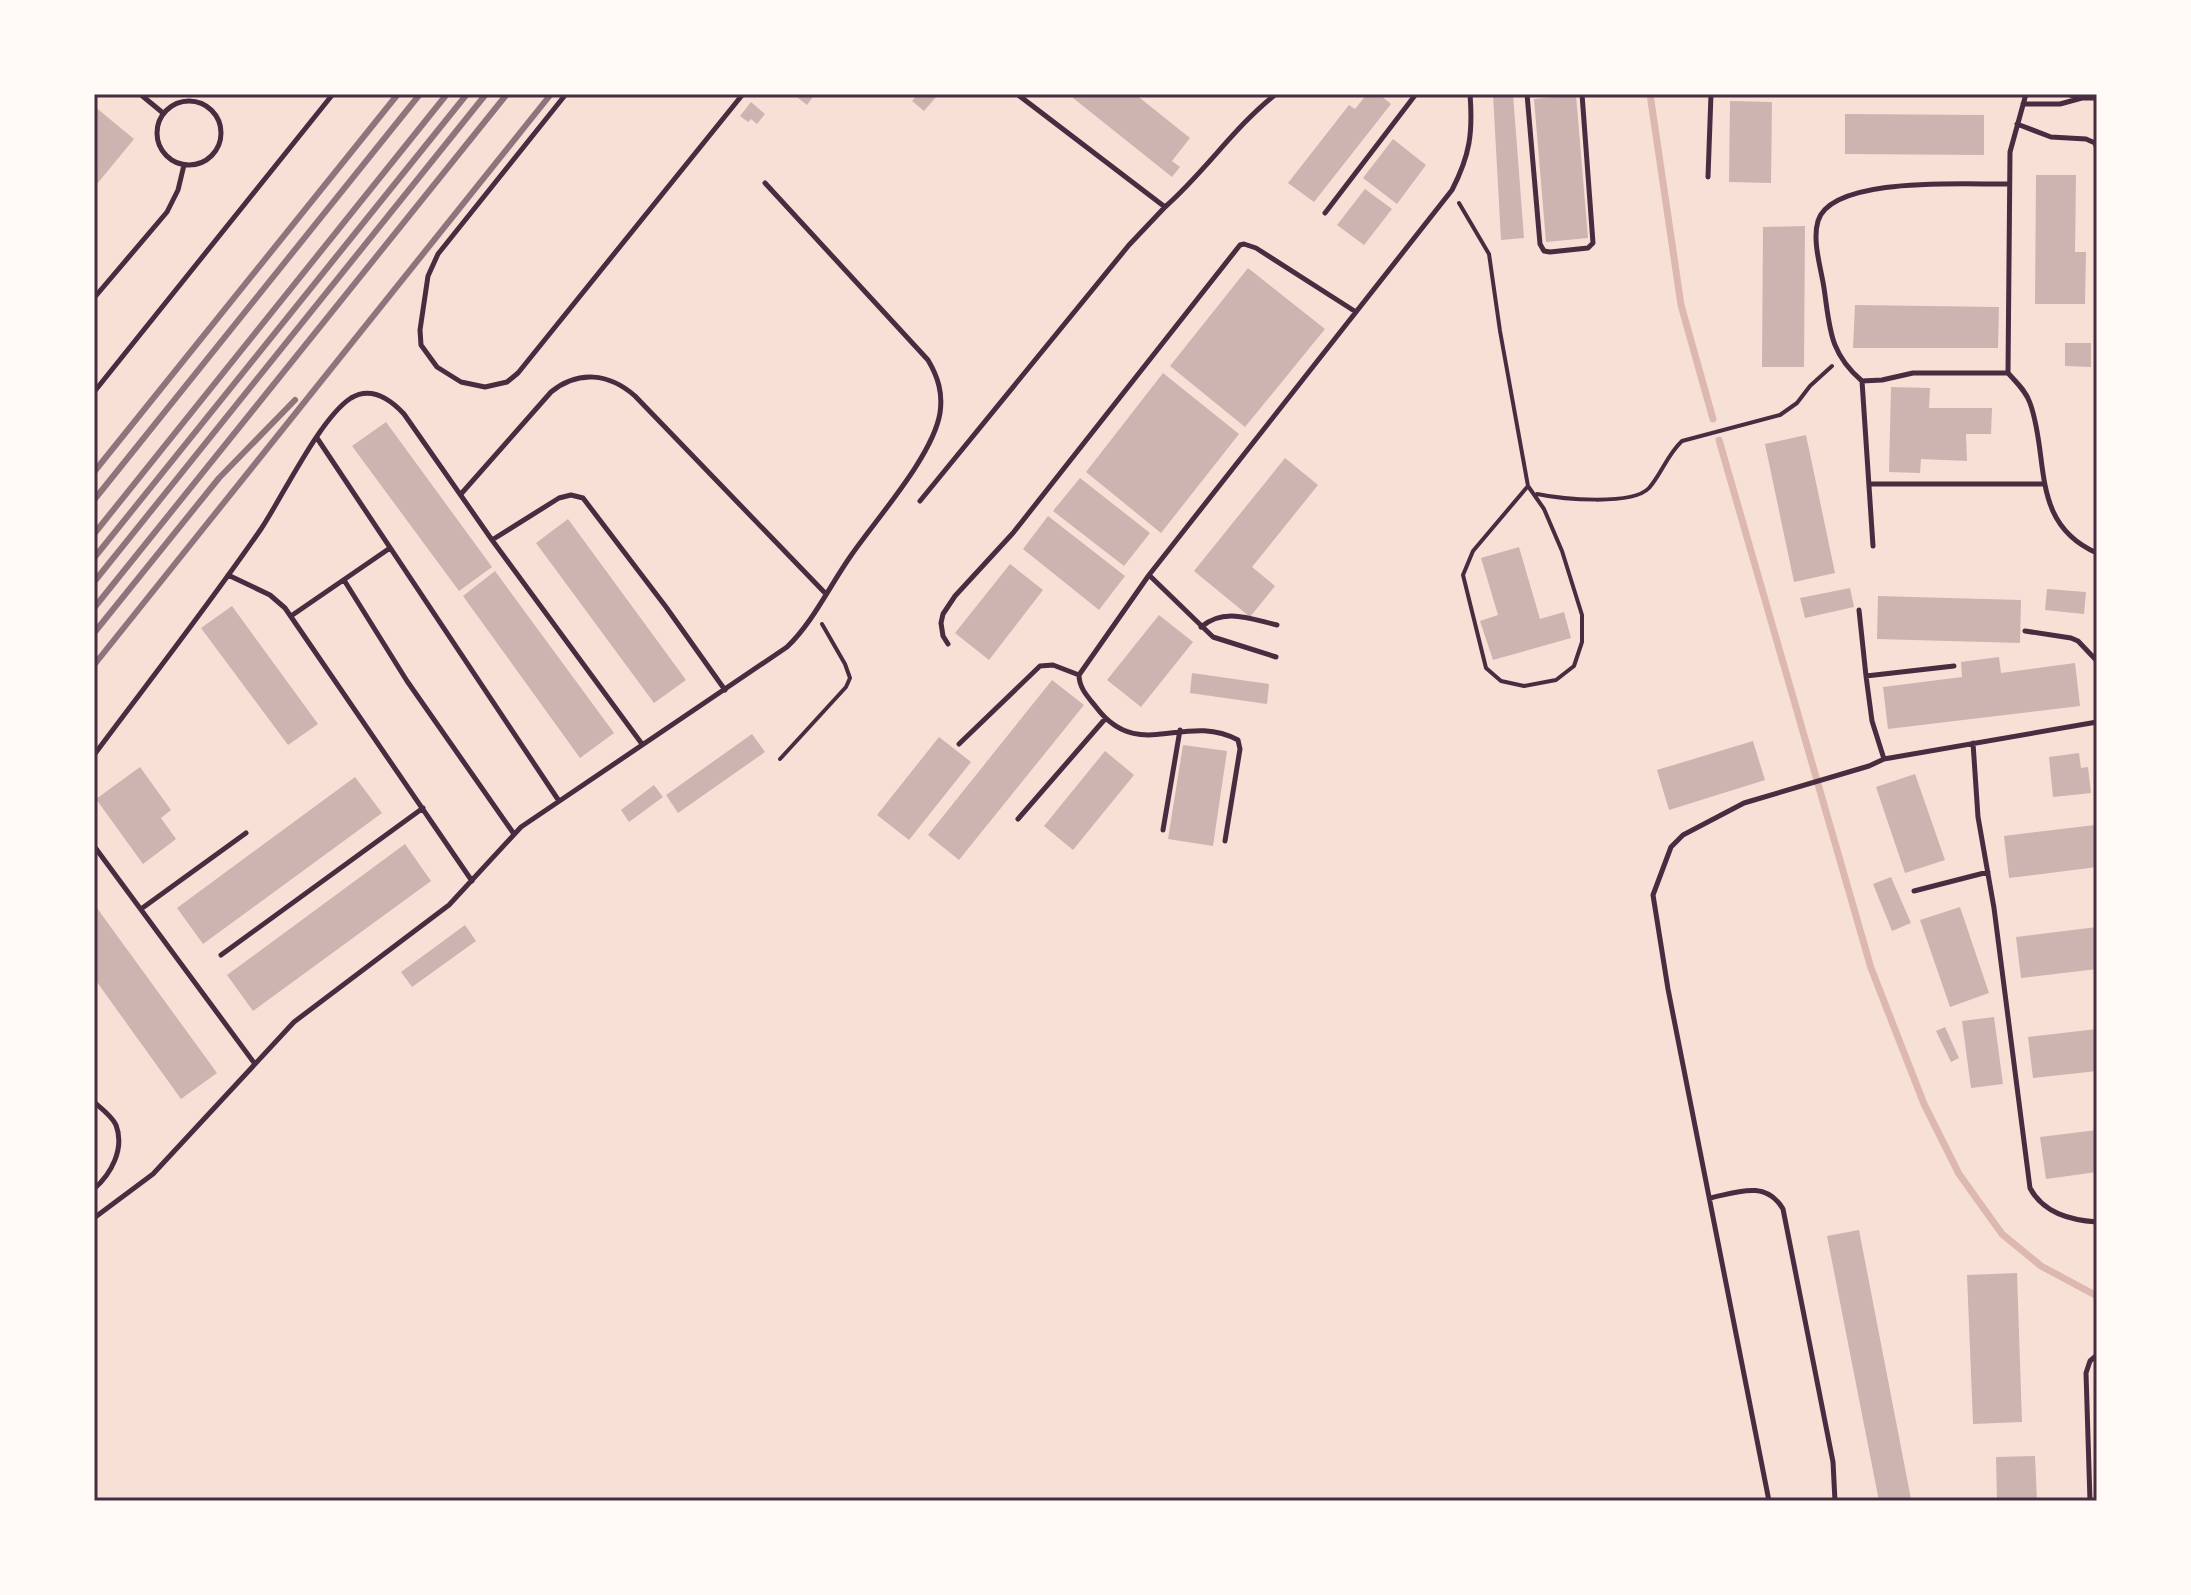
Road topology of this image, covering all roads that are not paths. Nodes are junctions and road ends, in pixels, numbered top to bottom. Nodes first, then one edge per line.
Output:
1 (140, 94) edge
2 (333, 94) edge
3 (566, 94) edge
4 (743, 94) edge
5 (1017, 94) edge
6 (1276, 94) edge
7 (1416, 94) edge
8 (1470, 94) edge
9 (1527, 94) edge
10 (1582, 94) edge
11 (1711, 94) edge
12 (2026, 94) edge
13 (2067, 94) edge
14 (2082, 98) junction
15 (2097, 98) edge
16 (2023, 104) junction
17 (163, 113) junction
18 (2017, 124) junction
19 (2097, 149) edge
20 (184, 165) junction
21 (1708, 177) dead end
22 (765, 183) dead end
23 (2009, 184) junction
24 (1165, 207) junction
25 (1325, 213) dead end
26 (94, 298) edge
27 (1356, 312) junction
28 (2008, 373) junction
29 (1862, 381) junction
30 (94, 392) edge
31 (317, 438) junction
32 (1869, 484) junction
33 (2044, 484) junction
34 (461, 494) junction
35 (920, 501) dead end
36 (492, 540) junction
37 (1873, 546) dead end
38 (390, 548) junction
39 (2097, 553) edge
40 (228, 575) junction
41 (1149, 575) junction
42 (344, 580) junction
43 (826, 594) junction
44 (1859, 610) dead end
45 (291, 616) junction
46 (1277, 625) dead end
47 (1201, 627) junction
48 (2025, 631) dead end
49 (948, 644) dead end
50 (1276, 657) dead end
51 (2097, 661) edge
52 (1954, 666) dead end
53 (1079, 675) junction
54 (1866, 676) junction
55 (725, 690) junction
56 (1105, 719) junction
57 (2097, 722) edge
58 (1180, 730) junction
59 (1973, 743) junction
60 (642, 744) junction
61 (959, 744) dead end
62 (94, 755) edge
63 (1884, 759) junction
64 (559, 801) junction
65 (423, 808) junction
66 (1018, 819) dead end
67 (1163, 830) dead end
68 (246, 833) dead end
69 (514, 834) junction
70 (1225, 841) dead end
71 (94, 846) edge
72 (1988, 872) junction
73 (472, 881) junction
74 (1914, 891) dead end
75 (141, 909) junction
76 (221, 955) dead end
77 (255, 1064) junction
78 (94, 1102) edge
79 (94, 1189) edge
80 (1710, 1198) junction
81 (94, 1218) edge
82 (2097, 1222) edge
83 (2097, 1355) edge
84 (1769, 1501) edge
85 (1835, 1501) edge
86 (2090, 1501) edge

1 - 17 lane
2 - 30 lane
3 - 4 lane
5 - 24 lane
6 - 24 lane
7 - 25 lane
8 - 27 lane
9 - 10 lane
11 - 21 lane
12 - 16 lane
13 - 14 lane
14 - 15 lane
14 - 16 lane
16 - 18 lane
17 - 20 lane
17 - 20 lane
18 - 19 lane
18 - 23 lane
20 - 26 lane
22 - 43 lane
23 - 28 lane
23 - 29 lane
24 - 35 lane
27 - 41 lane
27 - 49 lane
28 - 29 lane
28 - 33 lane
29 - 32 lane
31 - 34 lane
31 - 38 lane
31 - 40 lane
32 - 33 lane
32 - 37 lane
33 - 39 lane
34 - 36 lane
34 - 43 lane
36 - 55 lane
36 - 60 lane
38 - 42 lane
38 - 64 lane
40 - 45 lane
40 - 62 lane
41 - 47 lane
41 - 53 lane
42 - 45 lane
42 - 69 lane
43 - 55 lane
44 - 54 lane
45 - 65 lane
46 - 47 lane
47 - 50 lane
48 - 51 lane
52 - 54 lane
53 - 56 lane
53 - 61 lane
54 - 63 lane
55 - 60 lane
56 - 58 lane
56 - 66 lane
57 - 59 lane
58 - 67 lane
58 - 70 lane
59 - 63 lane
59 - 72 lane
60 - 64 lane
63 - 80 lane
64 - 69 lane
65 - 73 lane
65 - 76 lane
68 - 75 lane
69 - 73 lane
71 - 75 lane
72 - 74 lane
72 - 82 lane
73 - 77 lane
75 - 77 lane
77 - 81 lane
78 - 79 lane
80 - 84 lane
80 - 85 lane
83 - 86 lane

